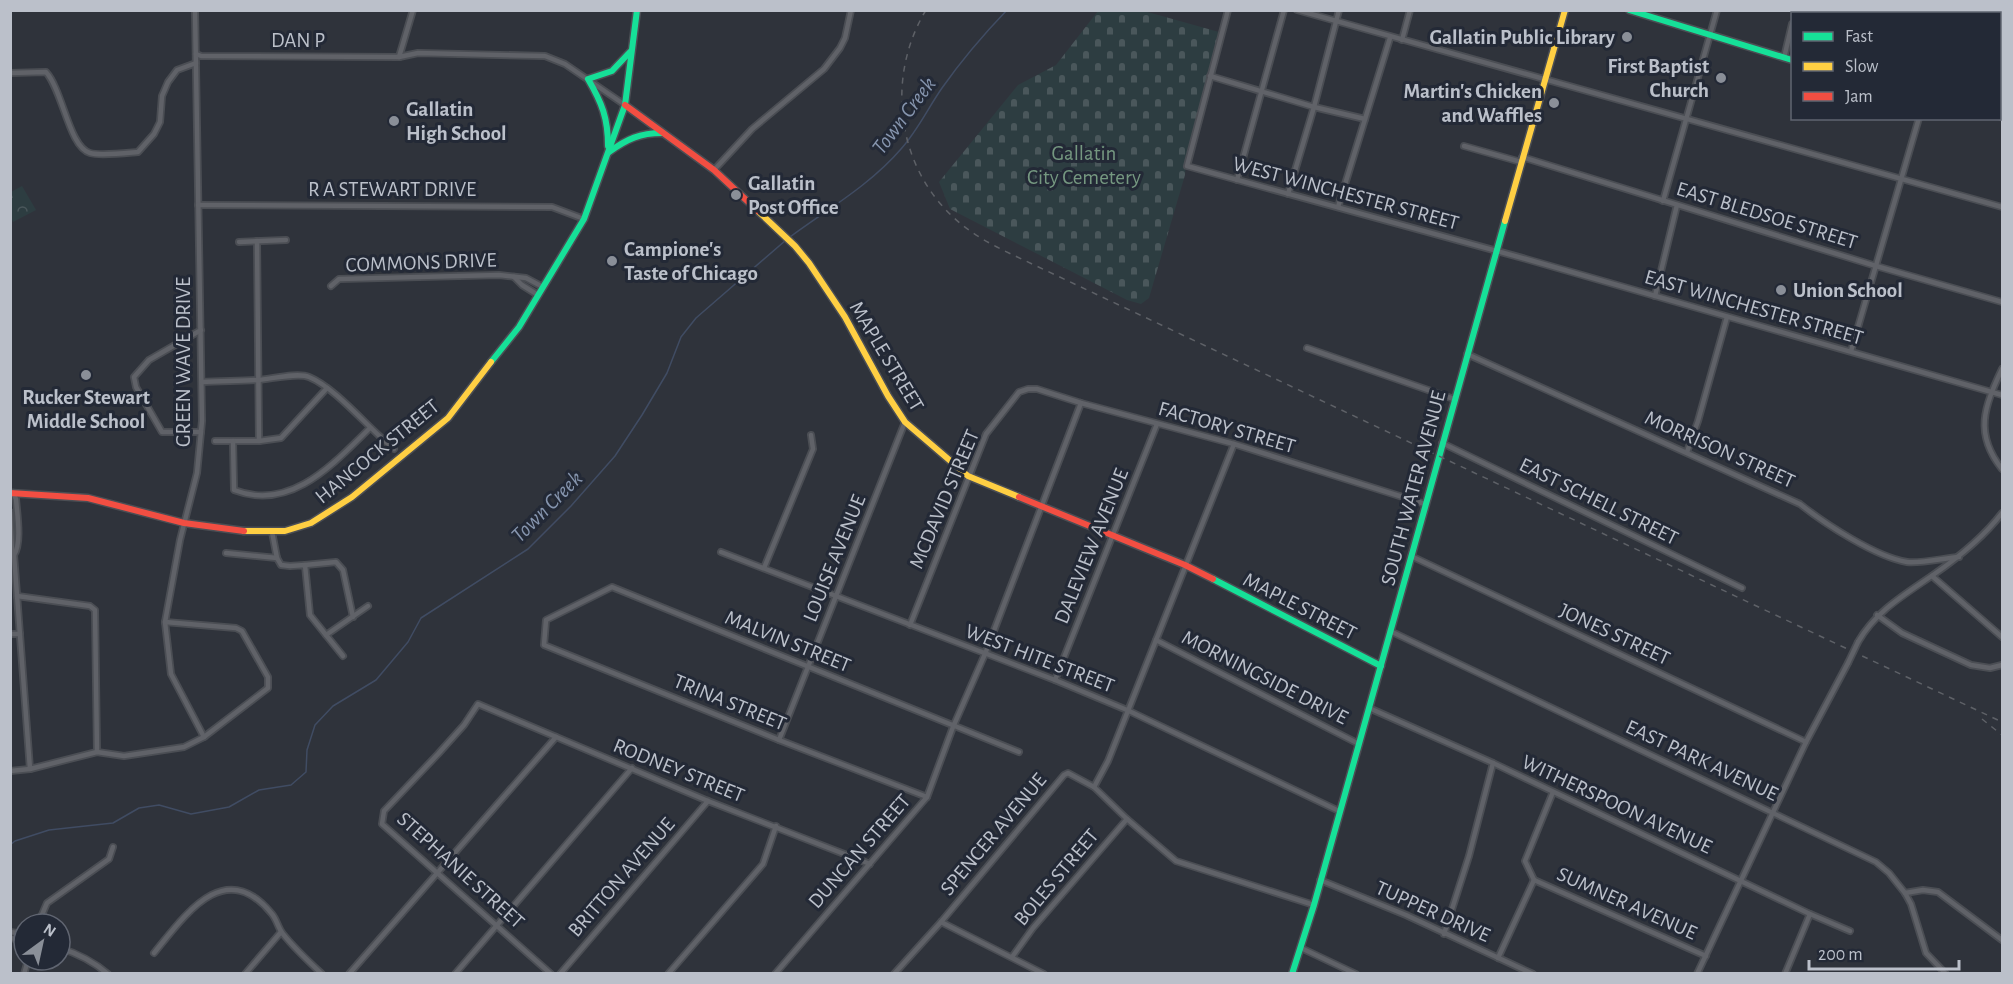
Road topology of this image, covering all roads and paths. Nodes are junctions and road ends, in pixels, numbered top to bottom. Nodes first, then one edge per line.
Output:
1 (195, 10) edge
2 (413, 10) edge
3 (637, 10) edge
4 (850, 10) edge
5 (1228, 10) edge
6 (1284, 10) edge
7 (1297, 10) edge
8 (1339, 10) edge
9 (1410, 10) edge
10 (1565, 10) edge
11 (1629, 10) edge
12 (1717, 10) edge
13 (1844, 10) edge
14 (1860, 10) edge
15 (1335, 22) junction
16 (1791, 28) edge
17 (1711, 36) junction
18 (1390, 38) junction
19 (1402, 40) junction
20 (632, 50) junction
21 (199, 55) junction
22 (399, 57) junction
23 (1784, 57) junction
24 (1791, 60) edge
25 (196, 63) junction
26 (10, 74) edge
27 (1210, 76) junction
28 (1545, 78) junction
29 (588, 80) junction
30 (1263, 92) junction
31 (625, 105) junction
32 (1314, 107) junction
33 (1687, 118) junction
34 (1365, 119) junction
35 (1918, 120) edge
36 (663, 133) junction
37 (1464, 146) dead end
38 (608, 152) junction
39 (1522, 160) junction
40 (714, 170) junction
41 (1902, 178) junction
42 (1237, 180) junction
43 (1288, 194) junction
44 (1663, 201) junction
45 (198, 205) junction
46 (1677, 205) junction
47 (1338, 207) junction
48 (2002, 207) edge
49 (584, 219) junction
50 (286, 240) dead end
51 (257, 241) junction
52 (239, 242) dead end
53 (1497, 251) junction
54 (1876, 266) junction
55 (514, 277) junction
56 (331, 286) dead end
57 (543, 287) junction
58 (538, 295) junction
59 (1655, 296) junction
60 (2002, 302) edge
61 (1727, 317) junction
62 (201, 330) junction
63 (1307, 348) dead end
64 (1851, 351) junction
65 (1467, 354) junction
66 (2002, 369) edge
67 (258, 380) junction
68 (202, 382) junction
69 (327, 388) junction
70 (1019, 392) joint
71 (1992, 392) junction
72 (2002, 395) edge
73 (1454, 399) junction
74 (1082, 404) junction
75 (905, 422) junction
76 (1157, 424) junction
77 (370, 428) junction
78 (201, 432) junction
79 (811, 435) dead end
80 (215, 441) dead end
81 (233, 441) junction
82 (259, 441) junction
83 (1442, 443) junction
84 (1234, 444) junction
85 (394, 449) dead end
86 (1687, 452) junction
87 (2002, 469) edge
88 (968, 477) junction
89 (11, 494) edge
90 (1425, 504) junction
91 (1041, 507) junction
92 (10, 512) edge
93 (2002, 515) edge
94 (184, 523) junction
95 (272, 532) junction
96 (1112, 536) junction
97 (721, 552) dead end
98 (226, 553) dead end
99 (14, 555) junction
100 (1411, 556) junction
101 (1959, 557) junction
102 (277, 558) junction
103 (305, 565) junction
104 (1185, 565) junction
105 (764, 568) junction
106 (1932, 576) junction
107 (1742, 588) dead end
108 (17, 596) junction
109 (837, 597) junction
110 (368, 606) dead end
111 (1877, 615) junction
112 (352, 617) junction
113 (546, 620) joint
114 (165, 622) junction
115 (910, 625) junction
116 (1390, 631) junction
117 (10, 634) edge
118 (20, 634) junction
119 (326, 635) junction
120 (2002, 638) edge
121 (1156, 640) junction
122 (985, 654) junction
123 (343, 656) dead end
124 (2002, 665) edge
125 (1381, 666) junction
126 (808, 667) junction
127 (1056, 680) junction
128 (478, 704) joint
129 (1369, 708) junction
130 (1127, 710) junction
131 (953, 727) junction
132 (204, 737) junction
133 (556, 737) junction
134 (779, 740) junction
135 (1806, 742) junction
136 (1359, 744) junction
137 (97, 752) junction
138 (1019, 752) dead end
139 (1493, 763) junction
140 (632, 768) junction
141 (30, 770) junction
142 (10, 771) edge
143 (1094, 787) junction
144 (1553, 792) junction
145 (927, 797) junction
146 (708, 801) junction
147 (1339, 811) junction
148 (1773, 812) junction
149 (1127, 819) junction
150 (776, 826) junction
151 (113, 847) dead end
152 (870, 864) junction
153 (436, 873) junction
154 (1320, 880) junction
155 (1534, 880) junction
156 (1741, 880) junction
157 (1905, 893) junction
158 (1314, 905) junction
159 (43, 912) edge
160 (1810, 914) junction
161 (941, 922) junction
162 (497, 925) junction
163 (1850, 931) dead end
164 (281, 932) junction
165 (1444, 934) junction
166 (2002, 940) edge
167 (1301, 948) junction
168 (72, 952) edge
169 (154, 953) dead end
170 (1706, 956) junction
171 (1012, 957) junction
172 (1498, 958) junction
173 (1944, 973) edge
174 (108, 974) edge
175 (245, 974) edge
176 (322, 974) edge
177 (349, 974) edge
178 (455, 974) edge
179 (551, 974) edge
180 (560, 974) edge
181 (668, 974) edge
182 (775, 974) edge
183 (894, 974) edge
184 (1044, 974) edge
185 (1292, 974) edge
186 (1356, 974) edge
187 (1533, 974) edge
188 (1697, 974) edge
189 (1785, 974) edge

1 - 21 street, GREEN WAVE DRIVE
2 - 22 street
3 - 20 street
4 - 40 street
5 - 27 street
6 - 30 street
7 - 15 street
8 - 15 street
9 - 19 street
10 - 28 street, SOUTH WATER AVENUE
11 - 17 street
12 - 17 street
13 - 14 street
15 - 18 street
15 - 32 street
16 - 23 street
17 - 23 street
17 - 33 street
18 - 19 street
18 - 34 street
19 - 28 street
20 - 29 street
20 - 31 street
21 - 22 street, DAN P
21 - 25 street, GREEN WAVE DRIVE
22 - 29 street, DAN P
23 - 24 street
25 - 26 street
25 - 45 street, GREEN WAVE DRIVE
27 - 30 street
27 - 42 street, WEST WINCHESTER STREET
28 - 33 street
28 - 39 street, SOUTH WATER AVENUE
29 - 31 street, DAN P
29 - 38 street
30 - 32 street
30 - 42 street
31 - 36 street, MAPLE STREET
31 - 38 street, HANCOCK STREET
32 - 34 street
32 - 43 street
33 - 41 street
33 - 44 street
34 - 47 street
35 - 41 street
36 - 38 street
36 - 40 street, MAPLE STREET
37 - 39 street, EAST BLEDSOE STREET
38 - 49 street, HANCOCK STREET
39 - 44 street, EAST BLEDSOE STREET
39 - 53 street, SOUTH WATER AVENUE
40 - 75 street, MAPLE STREET
41 - 48 street
41 - 54 street
42 - 43 street, WEST WINCHESTER STREET
43 - 47 street, WEST WINCHESTER STREET
44 - 46 street, EAST BLEDSOE STREET
45 - 49 street, R A STEWART DRIVE
45 - 62 street, GREEN WAVE DRIVE
46 - 54 street, EAST BLEDSOE STREET
46 - 59 street
47 - 53 street, WEST WINCHESTER STREET
49 - 57 street, HANCOCK STREET
50 - 51 street
51 - 52 street
51 - 67 street
53 - 59 street, EAST WINCHESTER STREET
53 - 65 street, SOUTH WATER AVENUE
54 - 60 street, EAST BLEDSOE STREET
54 - 64 street
55 - 56 street, COMMONS DRIVE
55 - 57 street, COMMONS DRIVE
55 - 58 street, COMMONS DRIVE
57 - 58 street, HANCOCK STREET
58 - 95 street, HANCOCK STREET
59 - 61 street, EAST WINCHESTER STREET
61 - 64 street, EAST WINCHESTER STREET
61 - 86 street
62 - 68 street, GREEN WAVE DRIVE
62 - 78 street
63 - 73 street
64 - 71 street, EAST WINCHESTER STREET
65 - 73 street, SOUTH WATER AVENUE
65 - 86 street, MORRISON STREET
66 - 71 street
67 - 68 street
67 - 69 street
67 - 82 street
68 - 78 street, GREEN WAVE DRIVE
69 - 77 street
69 - 82 street
70 - 74 street, FACTORY STREET
70 - 88 street, MCDAVID STREET
71 - 72 street, EAST WINCHESTER STREET
71 - 87 street
73 - 83 street, SOUTH WATER AVENUE
74 - 76 street, FACTORY STREET
74 - 91 street, DUNCAN STREET
75 - 88 street, MAPLE STREET
75 - 109 street, LOUISE AVENUE
76 - 84 street, FACTORY STREET
76 - 96 street, DALEVIEW AVENUE
77 - 81 street
77 - 85 street
78 - 94 street, GREEN WAVE DRIVE
79 - 105 street
80 - 81 street
81 - 82 street
83 - 90 street, SOUTH WATER AVENUE
83 - 107 street, EAST SCHELL STREET
84 - 90 street, FACTORY STREET
84 - 104 street
86 - 101 street, MORRISON STREET
88 - 91 street, MAPLE STREET
88 - 115 street, MCDAVID STREET
89 - 94 street, HANCOCK STREET
89 - 99 street
90 - 100 street, SOUTH WATER AVENUE
91 - 96 street, MAPLE STREET
91 - 122 street, DUNCAN STREET
92 - 99 street
93 - 101 street
94 - 95 street, HANCOCK STREET
94 - 114 street, GREEN WAVE DRIVE
95 - 102 street
96 - 104 street, MAPLE STREET
96 - 127 street, DALEVIEW AVENUE
97 - 105 street, WEST HITE STREET
98 - 102 street
99 - 108 street
100 - 116 street, SOUTH WATER AVENUE
100 - 135 street, JONES STREET
101 - 106 street
102 - 103 street
103 - 112 street
103 - 119 street
104 - 121 street
104 - 125 street, MAPLE STREET
105 - 109 street, WEST HITE STREET
106 - 111 street
106 - 120 street
108 - 118 street
108 - 137 street
109 - 115 street, WEST HITE STREET
109 - 126 street, LOUISE AVENUE
110 - 112 street
111 - 124 street
111 - 135 street, bridge
112 - 119 street
113 - 126 street, MALVIN STREET
113 - 134 street, TRINA STREET
114 - 132 street, GREEN WAVE DRIVE
114 - 132 street
115 - 122 street, WEST HITE STREET
116 - 125 street, SOUTH WATER AVENUE
116 - 148 street, EAST PARK AVENUE
117 - 118 street
118 - 141 street
119 - 123 street
121 - 130 street
121 - 136 street, MORNINGSIDE DRIVE
122 - 127 street, WEST HITE STREET
122 - 131 street, DUNCAN STREET
125 - 129 street, SOUTH WATER AVENUE
126 - 131 street, MALVIN STREET
126 - 134 street, LOUISE AVENUE
127 - 130 street, WEST HITE STREET
128 - 133 street, RODNEY STREET
128 - 153 street, STEPHANIE STREET
129 - 136 street, SOUTH WATER AVENUE
129 - 139 street, WITHERSPOON AVENUE
130 - 143 street
130 - 147 street, WEST HITE STREET
131 - 138 street, MALVIN STREET
131 - 145 street, DUNCAN STREET
132 - 137 street
133 - 140 street, RODNEY STREET
133 - 153 street
134 - 145 street, TRINA STREET
135 - 148 street
136 - 147 street, SOUTH WATER AVENUE
137 - 141 street
139 - 144 street, WITHERSPOON AVENUE
139 - 165 street
140 - 146 street, RODNEY STREET
140 - 162 street
141 - 142 street
143 - 149 street
143 - 161 street, SPENCER AVENUE
144 - 155 street
144 - 156 street, WITHERSPOON AVENUE
145 - 152 street, DUNCAN STREET
146 - 150 street, RODNEY STREET
146 - 180 street, BRITTON AVENUE
147 - 154 street, SOUTH WATER AVENUE
148 - 156 street
148 - 157 street, EAST PARK AVENUE
149 - 158 street
149 - 171 street, BOLES STREET
150 - 152 street, RODNEY STREET
150 - 181 street
151 - 159 street
152 - 182 street, DUNCAN STREET
153 - 162 street, STEPHANIE STREET
153 - 177 street
154 - 158 street, SOUTH WATER AVENUE
154 - 165 street, TUPPER DRIVE
155 - 170 street, SUMNER AVENUE
155 - 172 street
156 - 160 street, WITHERSPOON AVENUE
156 - 170 street
157 - 166 street
157 - 173 street, EAST PARK AVENUE
158 - 167 street, SOUTH WATER AVENUE
160 - 163 street, WITHERSPOON AVENUE
160 - 189 street
161 - 171 street
161 - 183 street, SPENCER AVENUE
162 - 178 street
162 - 179 street, STEPHANIE STREET
164 - 169 street
164 - 175 street
164 - 176 street
165 - 172 street, TUPPER DRIVE
167 - 185 street, SOUTH WATER AVENUE
167 - 186 street
168 - 174 street
170 - 188 street
171 - 184 street
172 - 187 street, TUPPER DRIVE

